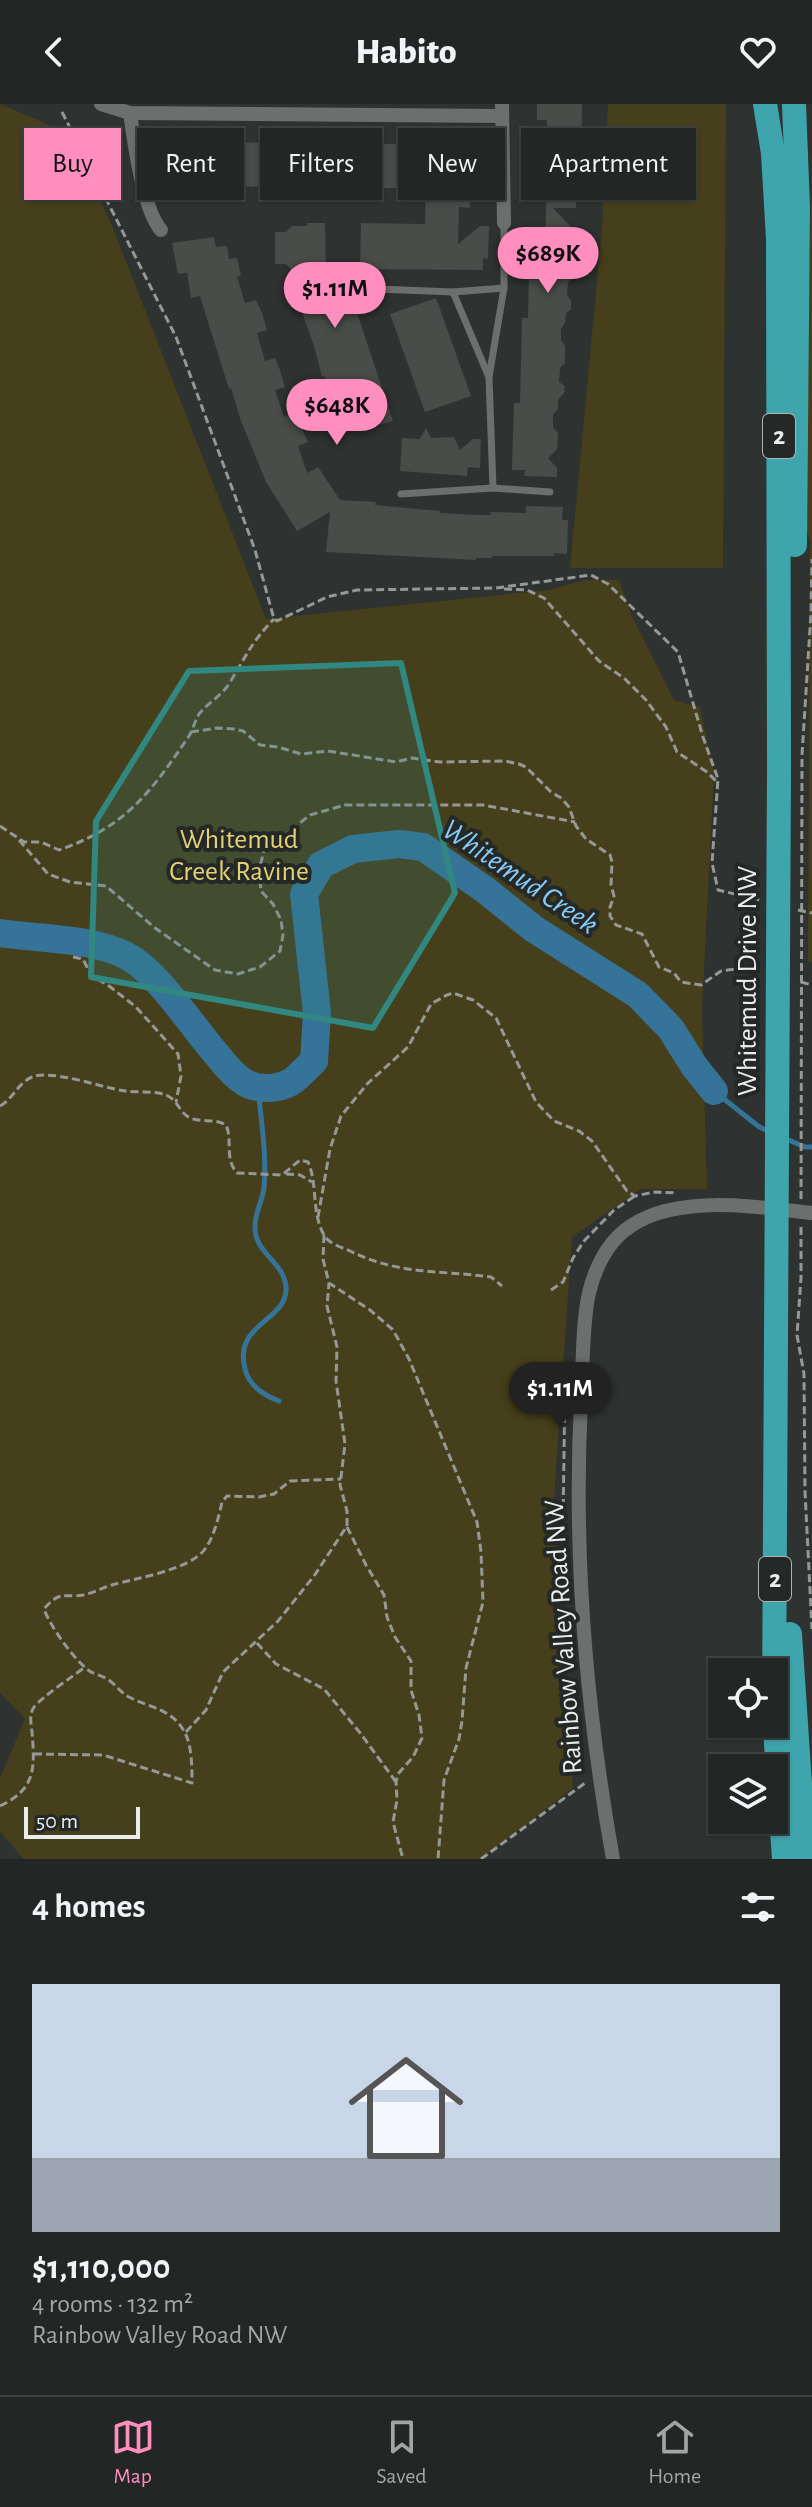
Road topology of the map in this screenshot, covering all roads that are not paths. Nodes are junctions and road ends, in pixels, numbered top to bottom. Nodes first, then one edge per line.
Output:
1 (765, 104) edge
2 (794, 104) edge
3 (116, 107) edge
4 (502, 110) edge
5 (504, 223) joint
6 (161, 230) dead end
7 (504, 288) junction
8 (377, 289) dead end
9 (453, 292) junction
10 (489, 377) junction
11 (493, 488) junction
12 (550, 492) dead end
13 (401, 494) dead end
14 (792, 765) junction
15 (807, 1210) edge
16 (782, 1300) junction
17 (613, 1859) edge
18 (784, 1859) edge
19 (805, 1859) edge

1 - 14 highway, Whitemud Drive NW / 2
2 - 14 highway, Whitemud Drive NW / 2
3 - 4 street
3 - 6 street
4 - 5 street
5 - 7 lane
7 - 9 lane
7 - 10 lane
8 - 9 lane
9 - 10 lane
10 - 11 lane
11 - 12 lane
11 - 13 lane
14 - 16 highway, Whitemud Drive NW / 2
15 - 17 street, Rainbow Valley Road NW
16 - 18 highway, Whitemud Drive NW / 2
16 - 19 highway, Whitemud Drive NW / 2

